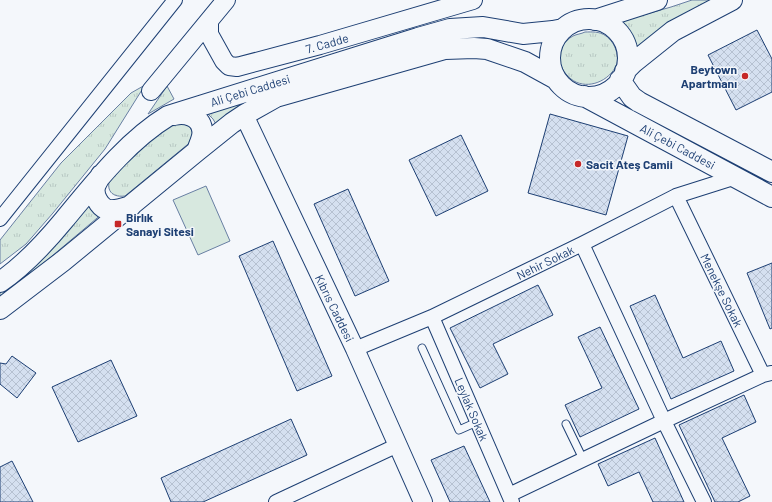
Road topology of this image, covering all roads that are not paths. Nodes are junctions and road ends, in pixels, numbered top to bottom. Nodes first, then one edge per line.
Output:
1 (176, 0) edge
2 (226, 0) edge
3 (474, 0) edge
4 (657, 0) edge
5 (732, 0) edge
6 (595, 20) junction
7 (209, 21) junction
8 (563, 29) junction
9 (626, 71) junction
10 (556, 79) junction
11 (151, 91) dead end
12 (584, 96) junction
13 (244, 115) junction
14 (168, 116) junction
15 (197, 151) junction
16 (772, 172) edge
17 (101, 175) junction
18 (736, 177) junction
19 (676, 196) junction
20 (772, 196) edge
21 (131, 206) junction
22 (0, 219) edge
23 (582, 244) junction
24 (0, 282) edge
25 (0, 309) edge
26 (432, 316) junction
27 (355, 348) junction
28 (422, 348) dead end
29 (768, 374) edge
30 (664, 421) junction
31 (477, 422) junction
32 (566, 424) dead end
33 (398, 445) junction
34 (583, 459) junction
35 (510, 498) edge
36 (276, 502) edge
37 (423, 502) edge
38 (704, 502) edge

1 - 22 street
2 - 7 street
3 - 7 street, 7. Cadde
4 - 6 main road
5 - 9 main road
6 - 8 main road
6 - 9 main road
7 - 11 street
8 - 10 main road
8 - 14 main road, Ali Çebi Caddesi
9 - 12 main road
9 - 16 main road, Ali Çebi Caddesi
10 - 12 main road
10 - 13 main road, Ali Çebi Caddesi
12 - 18 main road, Ali Çebi Caddesi
13 - 15 main road, Ali Çebi Caddesi
13 - 27 street, Kıbrıs Caddesi
14 - 15 main road
14 - 17 main road, Ali Çebi Caddesi
15 - 21 main road, Ali Çebi Caddesi
17 - 21 main road
17 - 24 main road, Ali Çebi Caddesi
18 - 19 street, Nehir Sokak
18 - 20 main road, Ali Çebi Caddesi
19 - 23 street, Nehir Sokak
19 - 29 street, Menekşe Sokak
21 - 25 main road, Ali Çebi Caddesi
23 - 26 street, Nehir Sokak
23 - 30 street
26 - 27 street, Nehir Sokak
26 - 31 street, Leylak Sokak
27 - 33 street, Kıbrıs Caddesi
28 - 31 lane
29 - 30 street
30 - 34 street
30 - 38 street
31 - 35 street, Leylak Sokak
32 - 34 lane
33 - 36 street
33 - 37 street, Kıbrıs Caddesi
34 - 35 street

